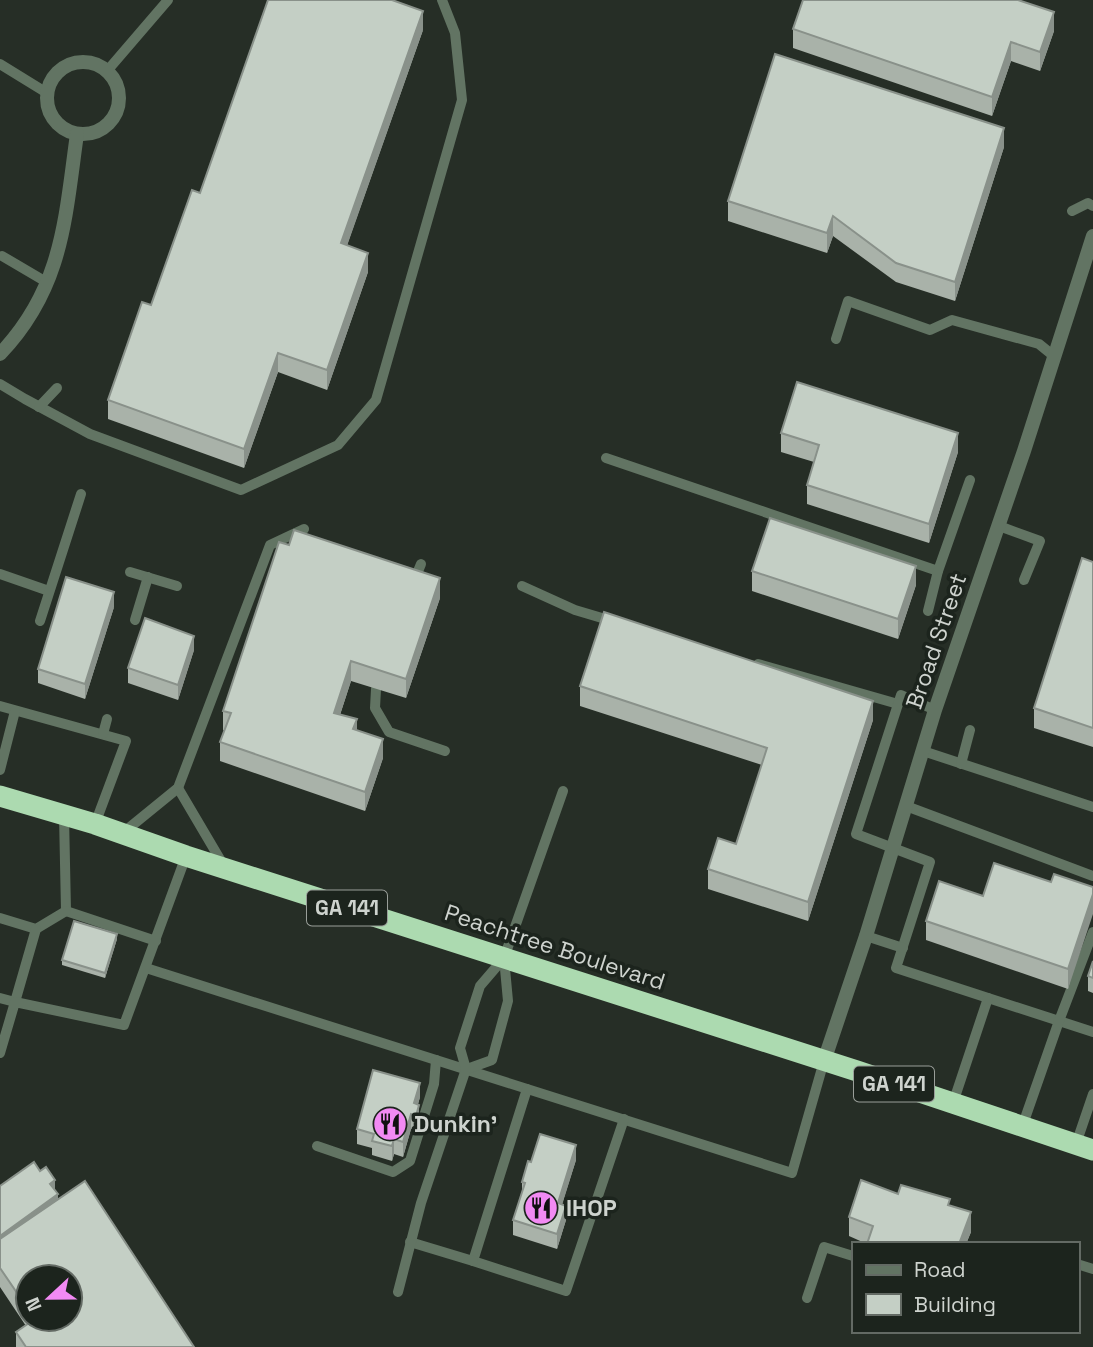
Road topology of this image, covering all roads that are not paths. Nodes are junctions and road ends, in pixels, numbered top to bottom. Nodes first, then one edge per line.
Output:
1 (168, 0) edge
2 (442, 0) edge
3 (0, 64) edge
4 (107, 71) junction
5 (47, 93) junction
6 (77, 134) junction
7 (1093, 206) edge
8 (1072, 211) dead end
9 (1093, 236) edge
10 (1, 254) edge
11 (48, 283) junction
12 (836, 339) dead end
13 (0, 354) edge
14 (1055, 357) junction
15 (0, 384) edge
16 (57, 388) dead end
17 (39, 407) junction
18 (606, 458) dead end
19 (970, 480) dead end
20 (80, 494) dead end
21 (999, 526) junction
22 (304, 529) dead end
23 (421, 564) dead end
24 (939, 571) junction
25 (130, 572) dead end
26 (0, 574) edge
27 (148, 577) junction
28 (1024, 580) dead end
29 (177, 586) dead end
30 (522, 586) dead end
31 (411, 588) edge
32 (48, 591) junction
33 (928, 611) dead end
34 (135, 620) dead end
35 (40, 621) dead end
36 (617, 622) edge
37 (744, 660) edge
38 (376, 689) edge
39 (898, 704) junction
40 (0, 706) edge
41 (935, 710) junction
42 (15, 711) junction
43 (107, 719) dead end
44 (970, 730) dead end
45 (103, 734) junction
46 (445, 751) dead end
47 (923, 751) junction
48 (961, 764) junction
49 (0, 770) edge
50 (178, 788) junction
51 (563, 791) dead end
52 (2, 803) edge
53 (906, 806) junction
54 (1093, 807) edge
55 (64, 815) junction
56 (95, 824) junction
57 (122, 834) junction
58 (893, 849) junction
59 (186, 856) junction
60 (226, 869) junction
61 (1093, 876) edge
62 (66, 911) junction
63 (0, 918) edge
64 (36, 929) junction
65 (1093, 932) edge
66 (866, 936) junction
67 (156, 941) junction
68 (903, 948) junction
69 (504, 958) junction
70 (146, 968) junction
71 (0, 998) edge
72 (988, 998) junction
73 (15, 1002) junction
74 (1059, 1021) junction
75 (1093, 1032) edge
76 (0, 1053) edge
77 (436, 1060) junction
78 (824, 1061) junction
79 (466, 1069) junction
80 (527, 1088) junction
81 (1093, 1094) edge
82 (953, 1105) junction
83 (624, 1119) junction
84 (1022, 1127) junction
85 (317, 1146) dead end
86 (1085, 1147) edge
87 (410, 1242) junction
88 (852, 1256) edge
89 (473, 1261) junction
90 (398, 1292) dead end
91 (807, 1298) dead end

1 - 4 lane
2 - 17 lane
3 - 5 lane
4 - 5 street
4 - 6 street
5 - 6 street
6 - 11 street
7 - 8 lane
9 - 14 street, Broad Street
10 - 11 lane
11 - 13 street
12 - 14 lane
14 - 21 street, Broad Street
15 - 17 lane
16 - 17 lane
18 - 24 lane
19 - 24 lane
20 - 32 lane
21 - 28 lane
21 - 41 street, Broad Street
22 - 50 lane
23 - 31 lane
24 - 33 lane
25 - 27 lane
26 - 32 lane
27 - 29 lane
27 - 34 lane
30 - 36 lane
32 - 35 lane
37 - 39 lane
38 - 46 lane
39 - 41 lane
39 - 58 lane
40 - 42 lane
41 - 47 street, Broad Street
42 - 45 lane
42 - 49 lane
43 - 45 lane
44 - 48 lane
45 - 56 lane
47 - 48 lane
47 - 53 street, Broad Street
48 - 54 lane
50 - 57 lane
50 - 60 lane
51 - 69 lane
52 - 55 highway, Peachtree Boulevard / GA 141
53 - 58 street, Broad Street
53 - 61 lane
55 - 56 highway, Peachtree Boulevard / GA 141
55 - 62 lane
56 - 57 highway, Peachtree Boulevard / GA 141
57 - 59 highway, Peachtree Boulevard / GA 141
58 - 66 street, Broad Street
58 - 68 lane
59 - 60 highway, Peachtree Boulevard / GA 141
59 - 67 lane
60 - 69 highway, Peachtree Boulevard / GA 141
62 - 64 lane
62 - 67 lane
63 - 64 lane
64 - 73 lane
65 - 74 lane
66 - 68 lane
66 - 78 street, Broad Street
67 - 70 lane
68 - 72 lane
69 - 78 highway, Peachtree Boulevard / GA 141
69 - 79 lane
69 - 79 lane
70 - 73 lane
70 - 77 lane
71 - 73 lane
72 - 74 lane
72 - 82 lane
73 - 76 lane
74 - 75 lane
74 - 84 lane
77 - 79 lane
77 - 85 lane
78 - 82 highway, Peachtree Boulevard / GA 141
78 - 83 lane
79 - 80 lane
79 - 87 lane
80 - 83 lane
80 - 89 lane
81 - 86 lane
82 - 84 highway, Peachtree Boulevard / GA 141
83 - 89 lane
84 - 86 highway, Peachtree Boulevard / GA 141
87 - 89 lane
87 - 90 lane
88 - 91 lane

